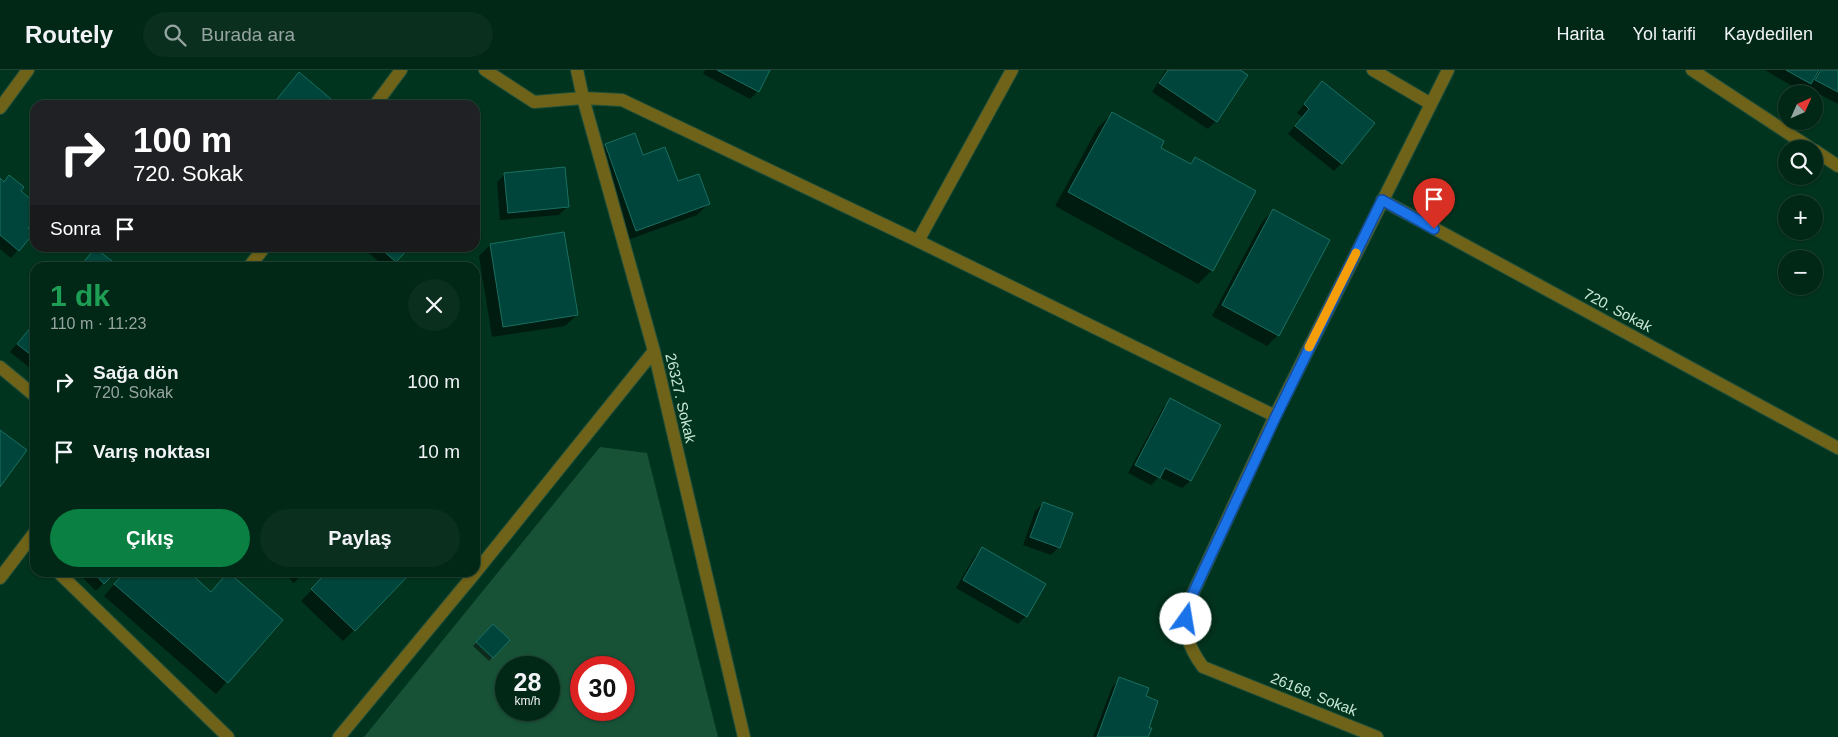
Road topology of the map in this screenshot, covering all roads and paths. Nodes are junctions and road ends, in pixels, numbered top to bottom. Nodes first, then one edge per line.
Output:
1 (28, 70) edge
2 (402, 70) edge
3 (485, 70) edge
4 (577, 70) edge
5 (1012, 70) edge
6 (1373, 70) edge
7 (1448, 70) edge
8 (1692, 70) edge
9 (583, 98) junction
10 (380, 100) edge
11 (1431, 104) junction
12 (0, 108) edge
13 (1799, 140) edge
14 (1823, 156) edge
15 (1838, 166) edge
16 (1382, 200) junction
17 (918, 241) junction
18 (261, 252) edge
19 (253, 262) edge
20 (654, 352) junction
21 (0, 366) edge
22 (30, 392) edge
23 (1276, 416) junction
24 (1838, 448) edge
25 (30, 548) edge
26 (480, 561) edge
27 (63, 577) edge
28 (466, 577) edge
29 (0, 578) edge
30 (228, 737) edge
31 (338, 737) edge
32 (744, 737) edge
33 (1377, 737) edge

1 - 12 street
2 - 10 street
3 - 9 street
4 - 9 street, 26327. Sokak
5 - 17 street
6 - 11 street
7 - 11 street, 26168. Sokak
8 - 13 street
9 - 17 street
9 - 20 street, 26327. Sokak
11 - 16 street, 26168. Sokak
14 - 15 street
16 - 23 street, 26168. Sokak
16 - 24 street, 720. Sokak
17 - 23 street
18 - 19 street
20 - 26 street
20 - 32 street, 26327. Sokak
21 - 22 street
23 - 33 street, 26168. Sokak
25 - 29 street
27 - 30 street
28 - 31 street

